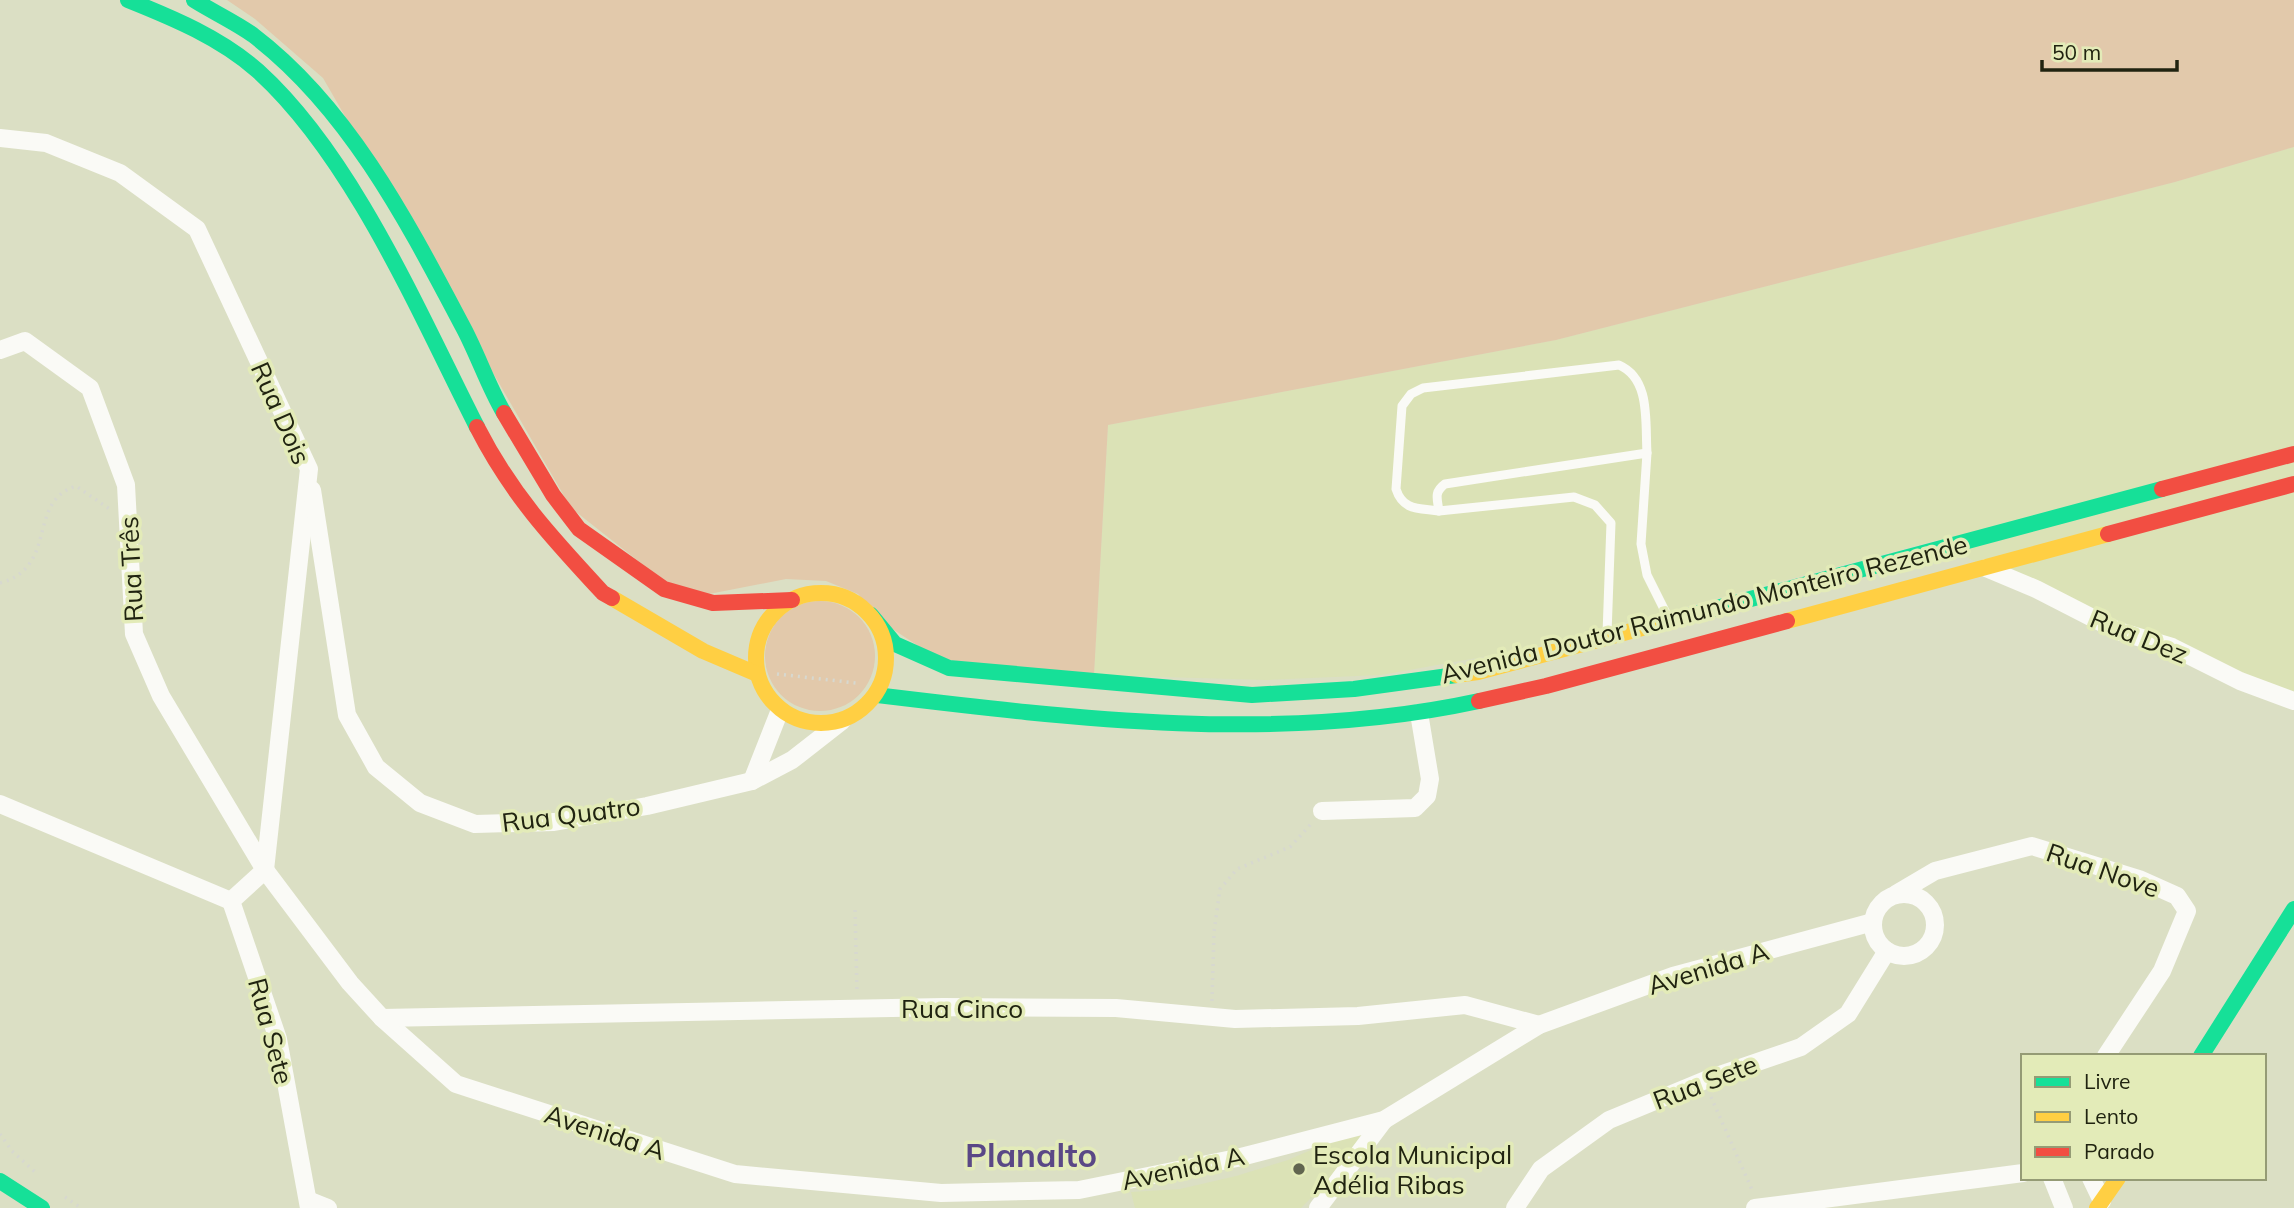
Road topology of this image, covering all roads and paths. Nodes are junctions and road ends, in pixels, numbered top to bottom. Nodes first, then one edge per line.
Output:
1 (128, 0) edge
2 (194, 0) edge
3 (0, 138) edge
4 (0, 350) edge
5 (1647, 453) junction
6 (2294, 454) edge
7 (309, 469) junction
8 (2294, 484) edge
9 (1439, 511) junction
10 (128, 519) junction
11 (1986, 568) junction
12 (0, 583) edge
13 (792, 600) junction
14 (871, 615) junction
15 (1671, 622) junction
16 (1607, 639) junction
17 (756, 670) junction
18 (878, 691) junction
19 (2294, 701) edge
20 (780, 710) junction
21 (1419, 713) junction
22 (842, 721) junction
23 (752, 781) junction
24 (0, 804) edge
25 (1322, 811) joint
26 (265, 870) junction
27 (1896, 894) junction
28 (231, 901) junction
29 (2294, 909) edge
30 (855, 910) dead end
31 (1873, 922) junction
32 (1887, 951) junction
33 (857, 1008) junction
34 (1213, 1017) junction
35 (382, 1018) junction
36 (1539, 1025) junction
37 (2107, 1054) edge
38 (2202, 1054) edge
39 (1704, 1081) junction
40 (1384, 1120) junction
41 (2021, 1173) edge
42 (2053, 1180) edge
43 (2092, 1180) edge
44 (2117, 1180) edge
45 (5, 1184) edge
46 (309, 1204) edge
47 (2100, 1204) edge
48 (23, 1208) edge
49 (42, 1208) edge
50 (328, 1208) edge
51 (1318, 1208) edge
52 (1515, 1208) edge
53 (1757, 1208) edge
54 (2064, 1208) edge

1 - 17 main road
2 - 13 main road, Avenida Doutor Raimundo Monteiro Rezende
3 - 7 street, Rua Dois
4 - 10 street, Rua Três
5 - 9 lane
5 - 9 lane
5 - 15 lane
6 - 15 main road, Avenida Doutor Raimundo Monteiro Rezende
7 - 23 street, Rua Quatro
7 - 26 street, Rua Dois
8 - 11 main road, Avenida Doutor Raimundo Monteiro Rezende
9 - 16 lane
10 - 12 path
10 - 26 street, Rua Três
11 - 19 street, Rua Dez
11 - 21 main road, Avenida Doutor Raimundo Monteiro Rezende
13 - 14 main road, Avenida Doutor Raimundo Monteiro Rezende
13 - 17 main road
14 - 16 main road, Avenida Doutor Raimundo Monteiro Rezende
14 - 18 main road
15 - 16 main road, Avenida Doutor Raimundo Monteiro Rezende
17 - 18 path
17 - 20 main road
18 - 21 main road, Avenida Doutor Raimundo Monteiro Rezende
18 - 22 main road
20 - 22 main road
20 - 23 street
21 - 25 street
22 - 23 street, Rua Quatro
24 - 28 street
25 - 34 path
26 - 28 street
26 - 35 street, Avenida A
27 - 31 street
27 - 32 street
27 - 37 street, Rua Nove
28 - 46 street, Rua Sete
29 - 38 main road
30 - 33 path
31 - 32 street
31 - 36 street, Avenida A
32 - 39 street, Rua Sete
33 - 34 street, Rua Cinco
33 - 35 street, Rua Cinco
34 - 36 street, Rua Cinco
35 - 40 street, Avenida A
36 - 40 street, Avenida A
39 - 52 street, Rua Sete
39 - 53 path
40 - 51 street
41 - 53 street
42 - 54 street
43 - 47 street
44 - 47 main road
45 - 48 main road
45 - 49 main road
46 - 50 street

